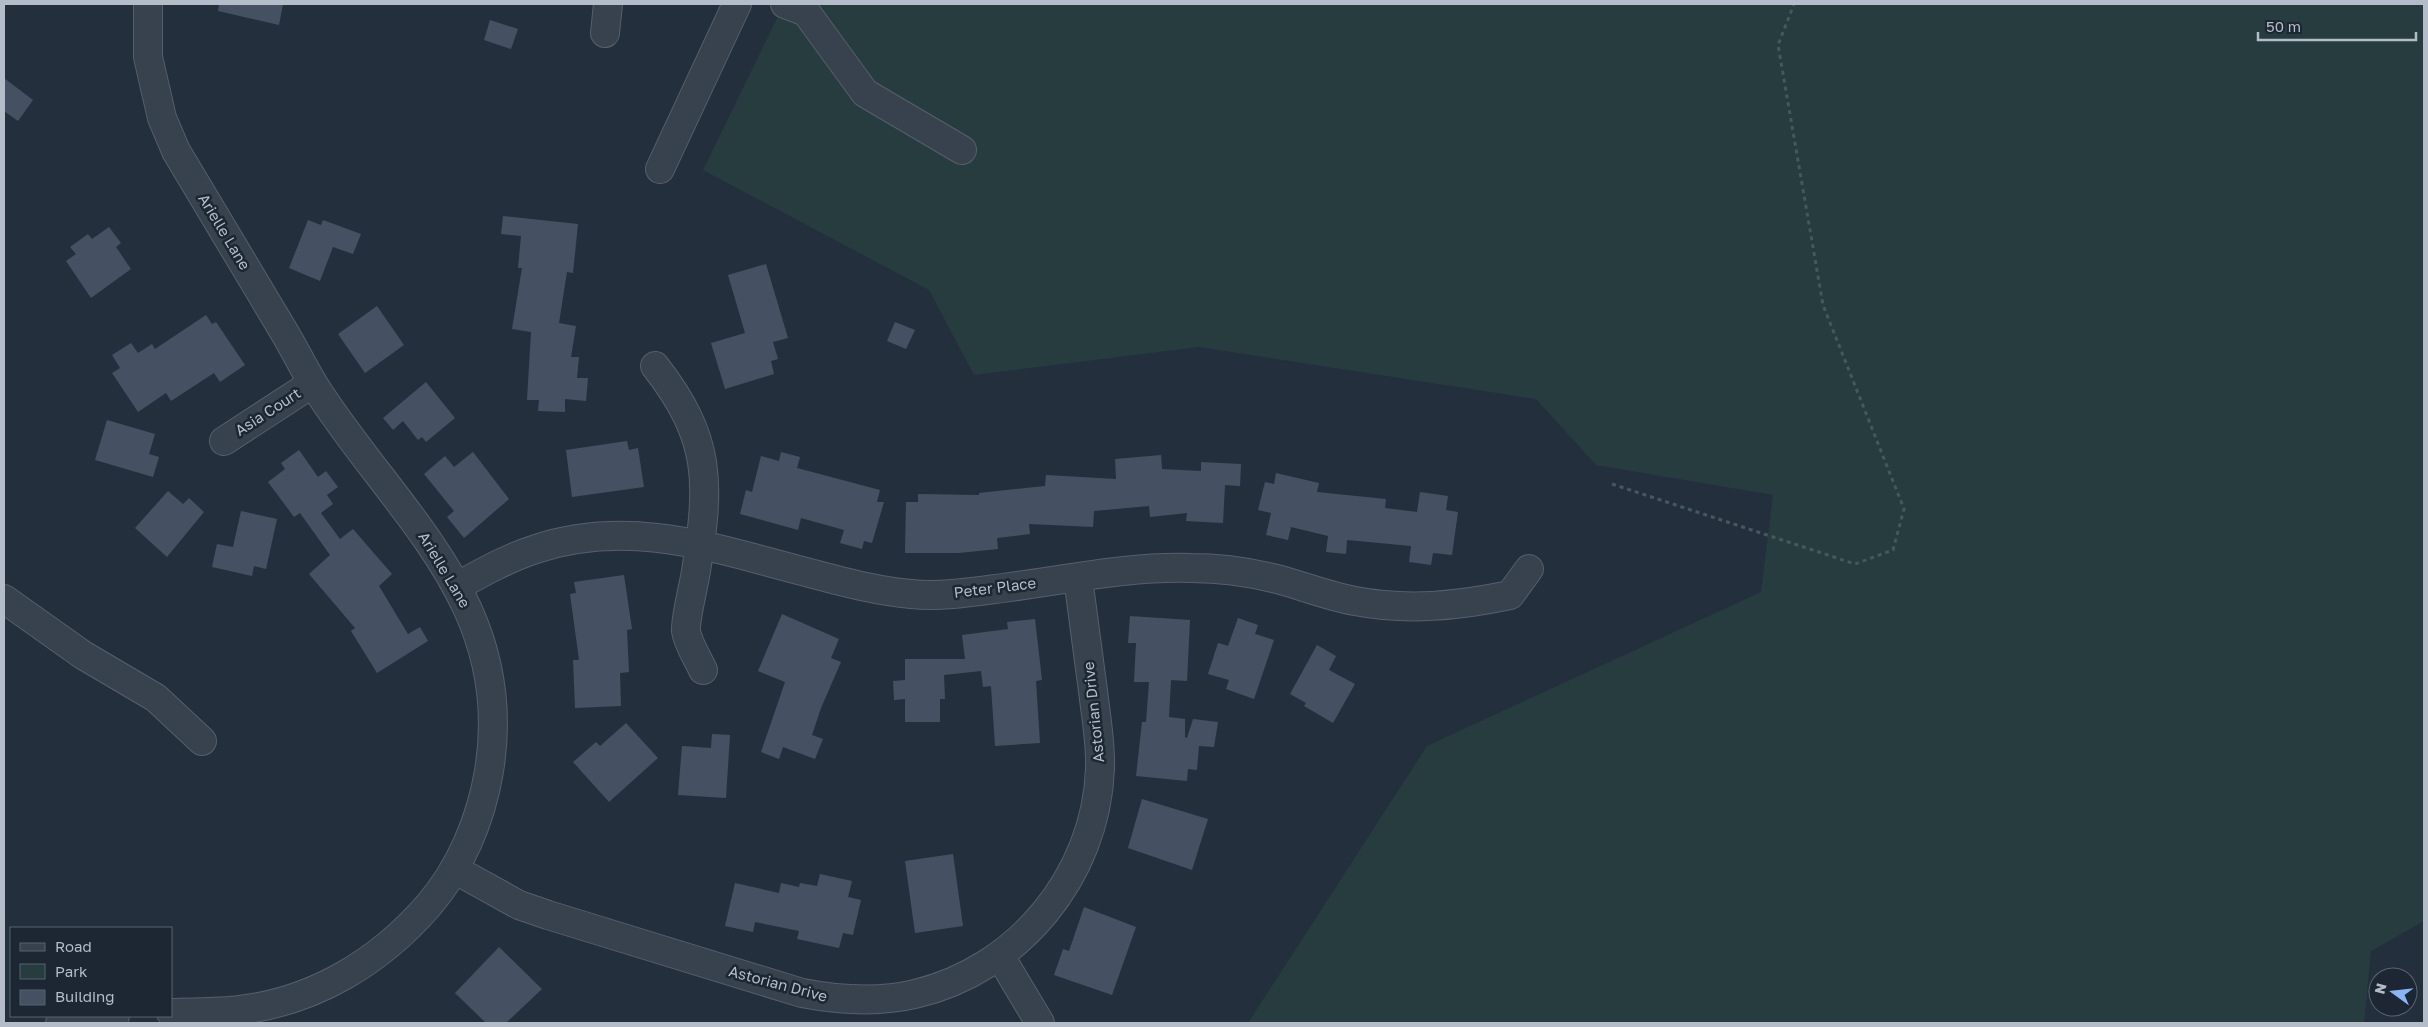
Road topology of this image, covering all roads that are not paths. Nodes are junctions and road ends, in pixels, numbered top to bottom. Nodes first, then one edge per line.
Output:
1 (148, 4) edge
2 (608, 4) edge
3 (737, 4) edge
4 (785, 4) edge
5 (605, 33) dead end
6 (962, 150) dead end
7 (660, 169) dead end
8 (655, 366) dead end
9 (312, 383) junction
10 (224, 441) dead end
11 (700, 544) junction
12 (1529, 568) dead end
13 (1078, 578) junction
14 (458, 586) junction
15 (4, 599) edge
16 (703, 670) dead end
17 (202, 741) dead end
18 (454, 869) junction
19 (1000, 956) junction
20 (172, 1013) edge
21 (107, 1017) edge
22 (60, 1023) edge
23 (1040, 1023) edge

1 - 9 street, Arielle Lane
2 - 5 street
3 - 7 street
4 - 6 street
8 - 11 street
9 - 10 street, Asia Court
9 - 14 street, Arielle Lane
11 - 13 street, Peter Place
11 - 14 street, Peter Place
11 - 16 street
12 - 13 street, Peter Place
13 - 19 street, Astorian Drive
14 - 18 street, Arielle Lane
15 - 17 street
18 - 19 street, Astorian Drive
18 - 20 street, Arielle Lane
19 - 23 street
21 - 22 street

